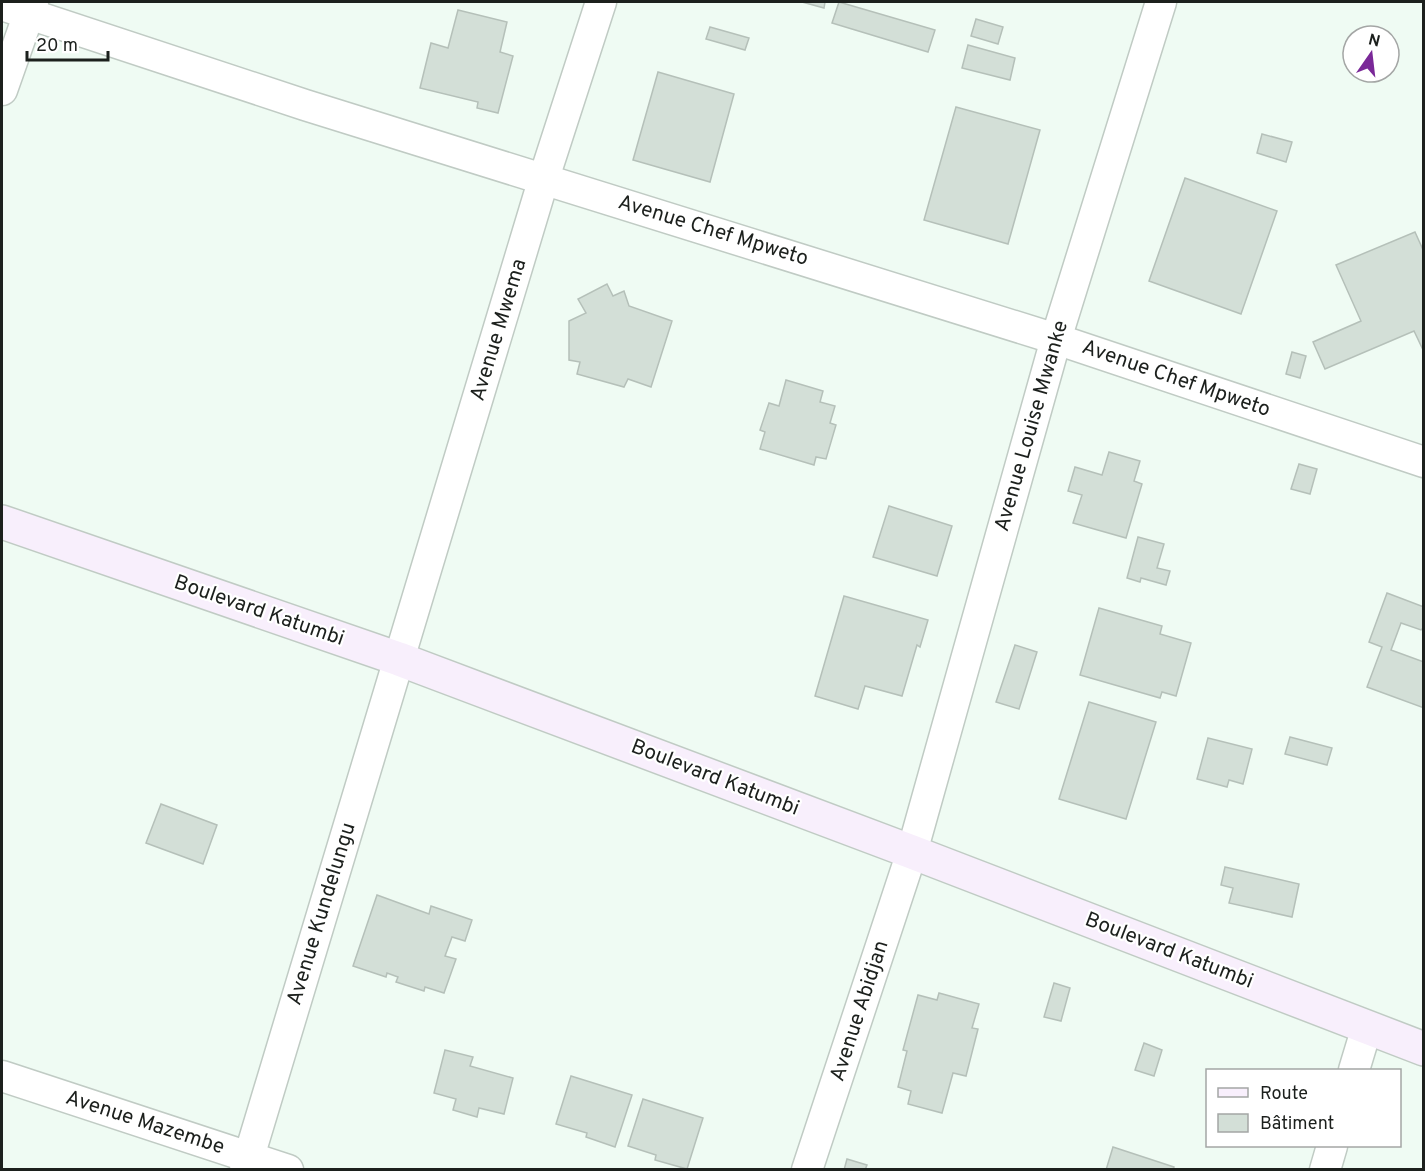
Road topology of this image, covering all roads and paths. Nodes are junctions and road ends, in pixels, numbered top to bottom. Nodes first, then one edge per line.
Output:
1 (601, 2) edge
2 (1161, 2) edge
3 (21, 7) edge
4 (2, 90) edge
5 (544, 178) junction
6 (1056, 339) junction
7 (1424, 462) edge
8 (2, 522) edge
9 (399, 659) junction
10 (912, 852) junction
11 (1367, 1027) junction
12 (1424, 1048) edge
13 (1355, 1069) edge
14 (2, 1076) edge
15 (1332, 1147) edge
16 (247, 1163) edge
17 (288, 1170) edge
18 (807, 1170) edge
19 (1325, 1170) edge

1 - 5 street, Avenue Mwema
2 - 6 street, Avenue Louise Mwanke
3 - 4 street
3 - 5 street, Avenue Chef Mpweto
5 - 6 street, Avenue Chef Mpweto
5 - 9 street, Avenue Mwema
6 - 7 street, Avenue Chef Mpweto
6 - 10 street, Avenue Louise Mwanke
8 - 9 street, Boulevard Katumbi
9 - 10 street, Boulevard Katumbi
9 - 16 street, Avenue Kundelungu
10 - 11 street, Boulevard Katumbi
10 - 18 street, Avenue Abidjan
11 - 12 street, Boulevard Katumbi
11 - 13 street
14 - 16 street, Avenue Mazembe
15 - 19 street
16 - 17 street, Avenue Mazembe

